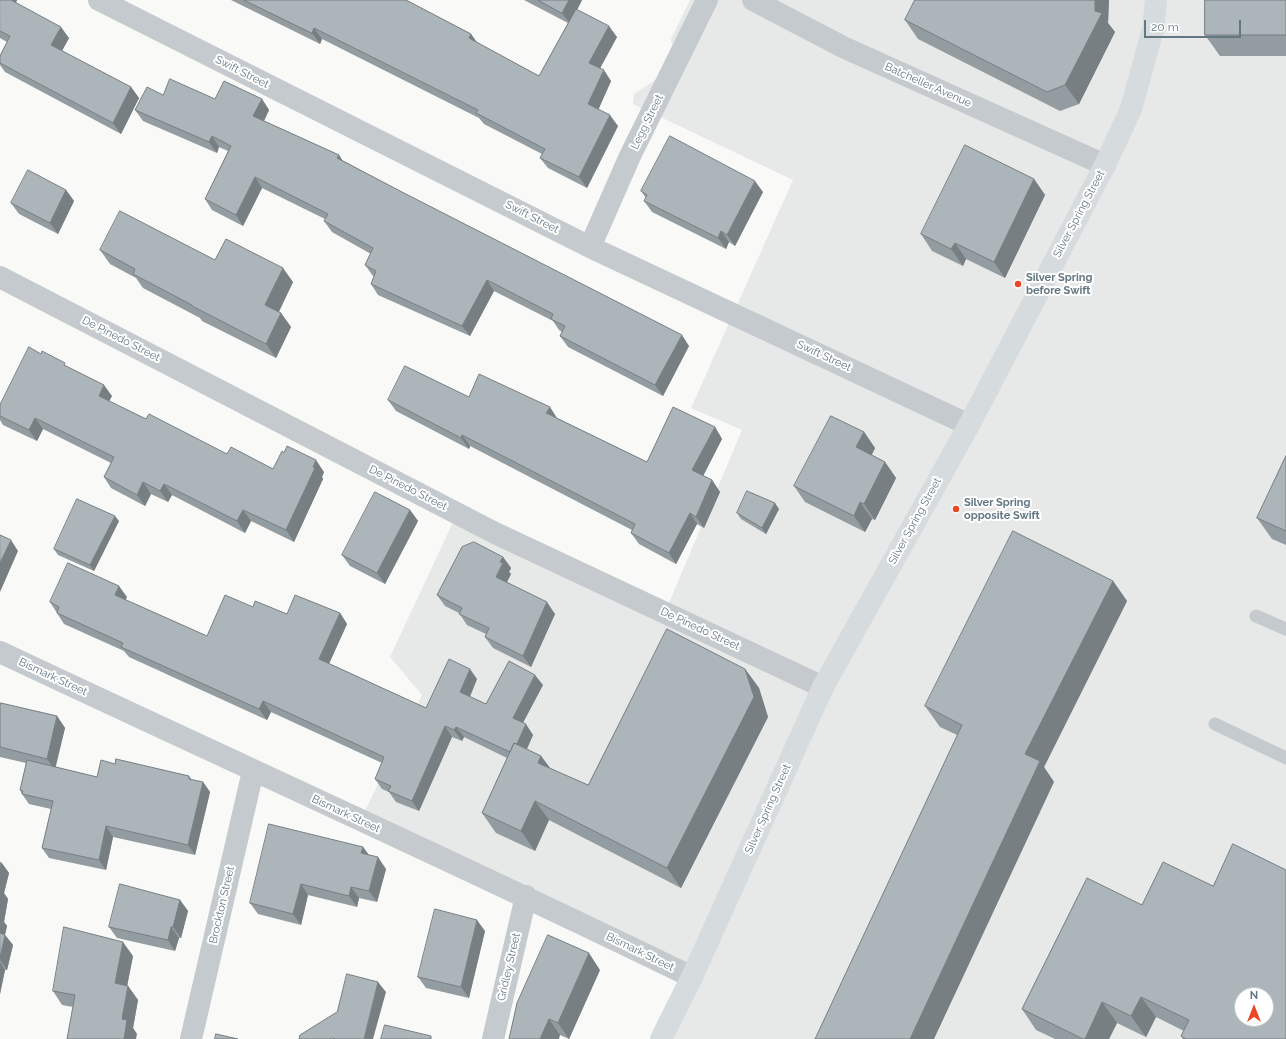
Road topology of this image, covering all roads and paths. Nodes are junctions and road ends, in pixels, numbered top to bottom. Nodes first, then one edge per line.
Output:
1 (99, 0) edge
2 (707, 0) edge
3 (753, 0) edge
4 (1156, 0) edge
5 (1105, 165) junction
6 (590, 247) junction
7 (0, 277) edge
8 (969, 424) junction
9 (1256, 616) dead end
10 (1286, 629) edge
11 (0, 652) edge
12 (823, 686) junction
13 (1215, 724) dead end
14 (1286, 758) edge
15 (253, 771) junction
16 (526, 896) junction
17 (692, 977) junction
18 (191, 1039) edge
19 (493, 1039) edge
20 (661, 1039) edge

1 - 6 street, Swift Street
2 - 6 street, Legg Street
3 - 5 street, Batcheller Avenue
4 - 5 main road, Silver Spring Street
5 - 8 main road, Silver Spring Street
6 - 8 street, Swift Street
7 - 12 street, De Pinedo Street
8 - 12 main road, Silver Spring Street
9 - 10 lane
11 - 15 street, Bismark Street
12 - 17 main road, Silver Spring Street
13 - 14 lane
15 - 16 street, Bismark Street
15 - 18 street, Brockton Street
16 - 17 street, Bismark Street
16 - 19 street, Gridley Street
17 - 20 main road, Silver Spring Street

